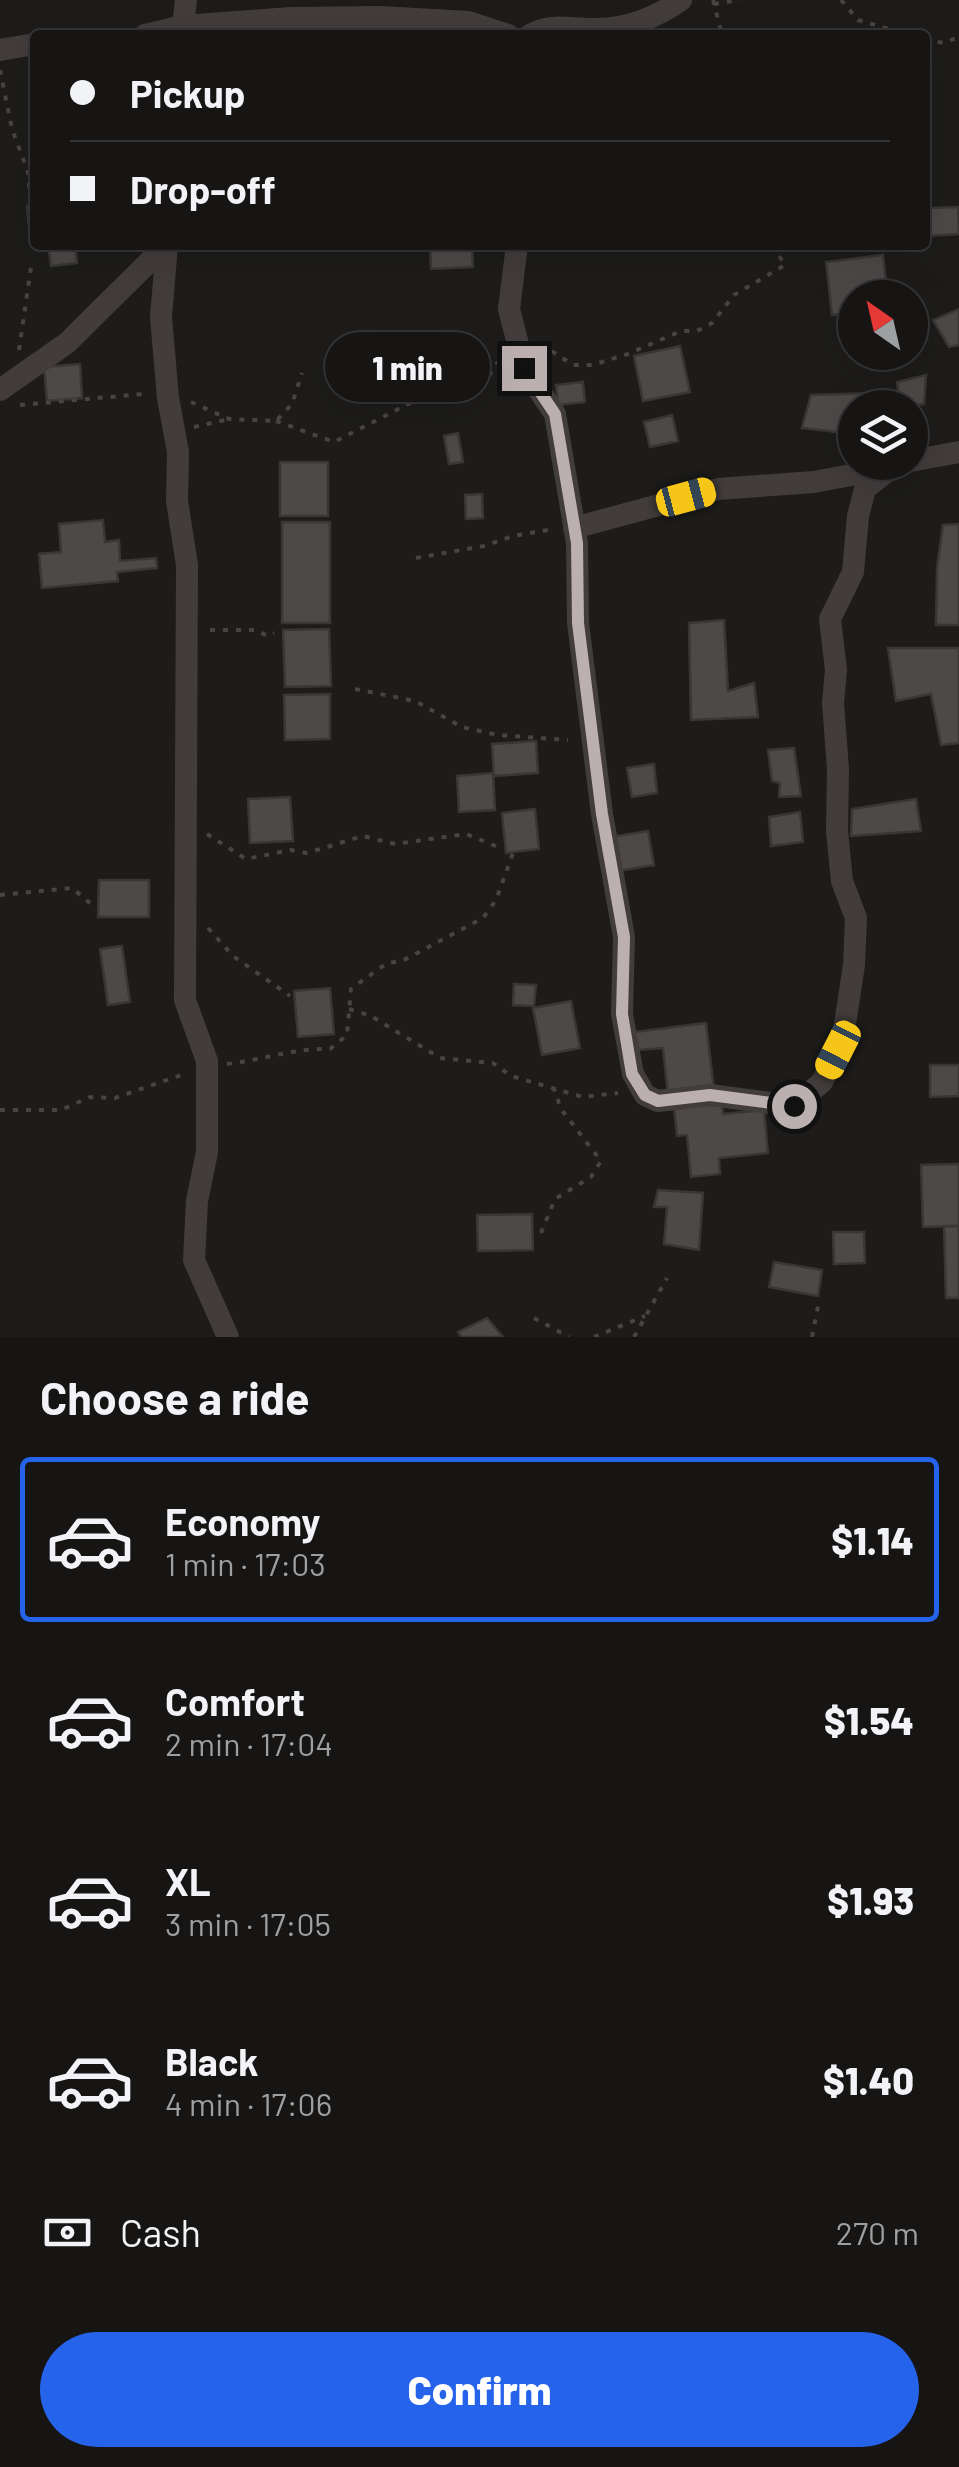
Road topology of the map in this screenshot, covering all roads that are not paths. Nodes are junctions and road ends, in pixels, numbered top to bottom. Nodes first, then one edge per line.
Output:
1 (186, 0) edge
2 (682, 0) edge
3 (182, 30) edge
4 (190, 30) edge
5 (493, 30) edge
6 (538, 30) edge
7 (597, 30) edge
8 (597, 30) edge
9 (30, 45) edge
10 (0, 50) edge
11 (161, 250) edge
12 (166, 250) edge
13 (516, 250) edge
14 (8, 398) edge
15 (959, 452) edge
16 (928, 458) edge
17 (838, 477) edge
18 (877, 480) edge
19 (574, 528) junction
20 (228, 1337) edge

1 - 3 street
2 - 8 street
4 - 5 street
6 - 7 street
9 - 10 street
11 - 14 street
12 - 20 street
13 - 19 street
15 - 16 street
17 - 19 street
18 - 19 street

